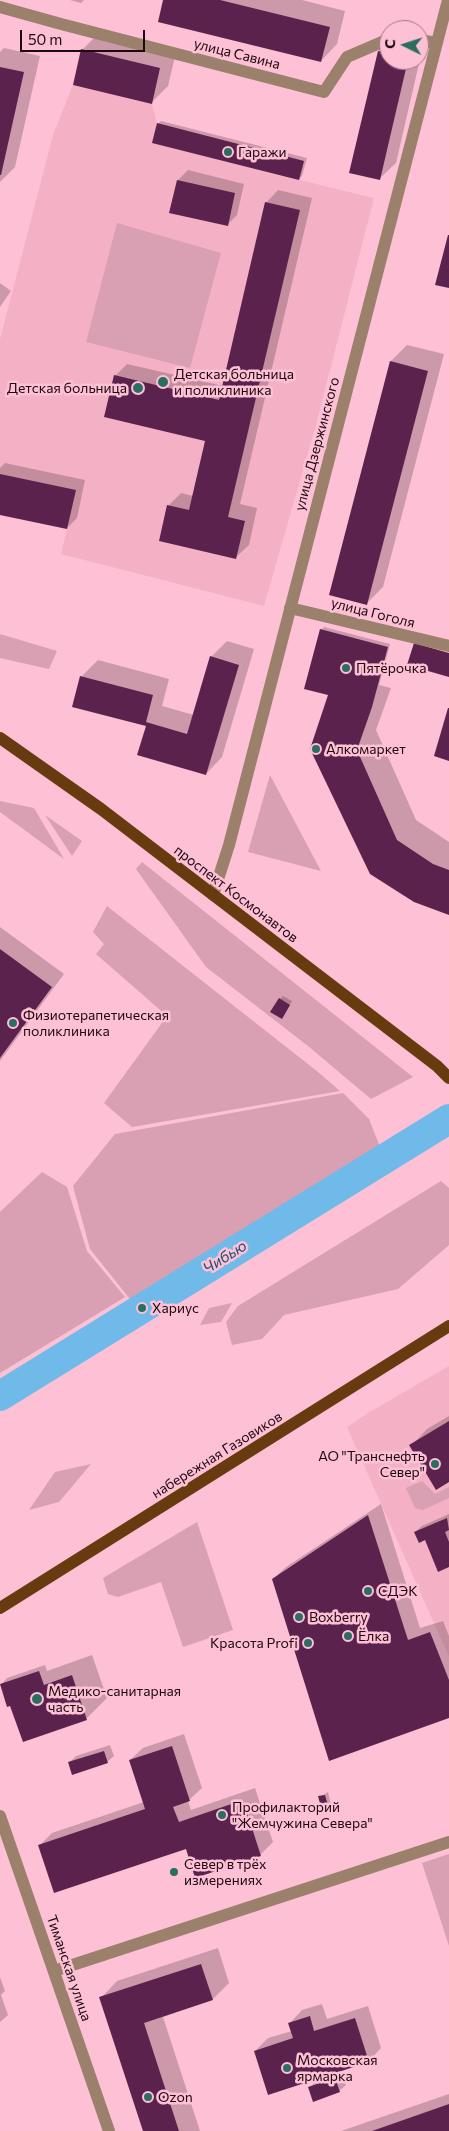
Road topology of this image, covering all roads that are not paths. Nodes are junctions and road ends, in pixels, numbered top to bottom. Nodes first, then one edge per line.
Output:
1 (448, 0) edge
2 (0, 7) edge
3 (429, 42) edge
4 (379, 43) edge
5 (437, 43) junction
6 (290, 608) junction
7 (449, 646) edge
8 (0, 738) edge
9 (213, 895) junction
10 (446, 1076) edge
11 (449, 1326) edge
12 (0, 1608) edge
13 (0, 1816) edge
14 (449, 1842) edge
15 (54, 1971) junction
16 (109, 2131) edge

1 - 5 street, улица Дзержинского
2 - 4 street, улица Савина
3 - 5 street
5 - 6 street, улица Дзержинского
6 - 7 street, улица Гоголя
6 - 9 street, улица Дзержинского
8 - 9 main road, проспект Космонавтов
9 - 10 main road, проспект Космонавтов
11 - 12 main road, набережная Газовиков
13 - 15 street, Тиманская улица
14 - 15 street
15 - 16 street, Тиманская улица

